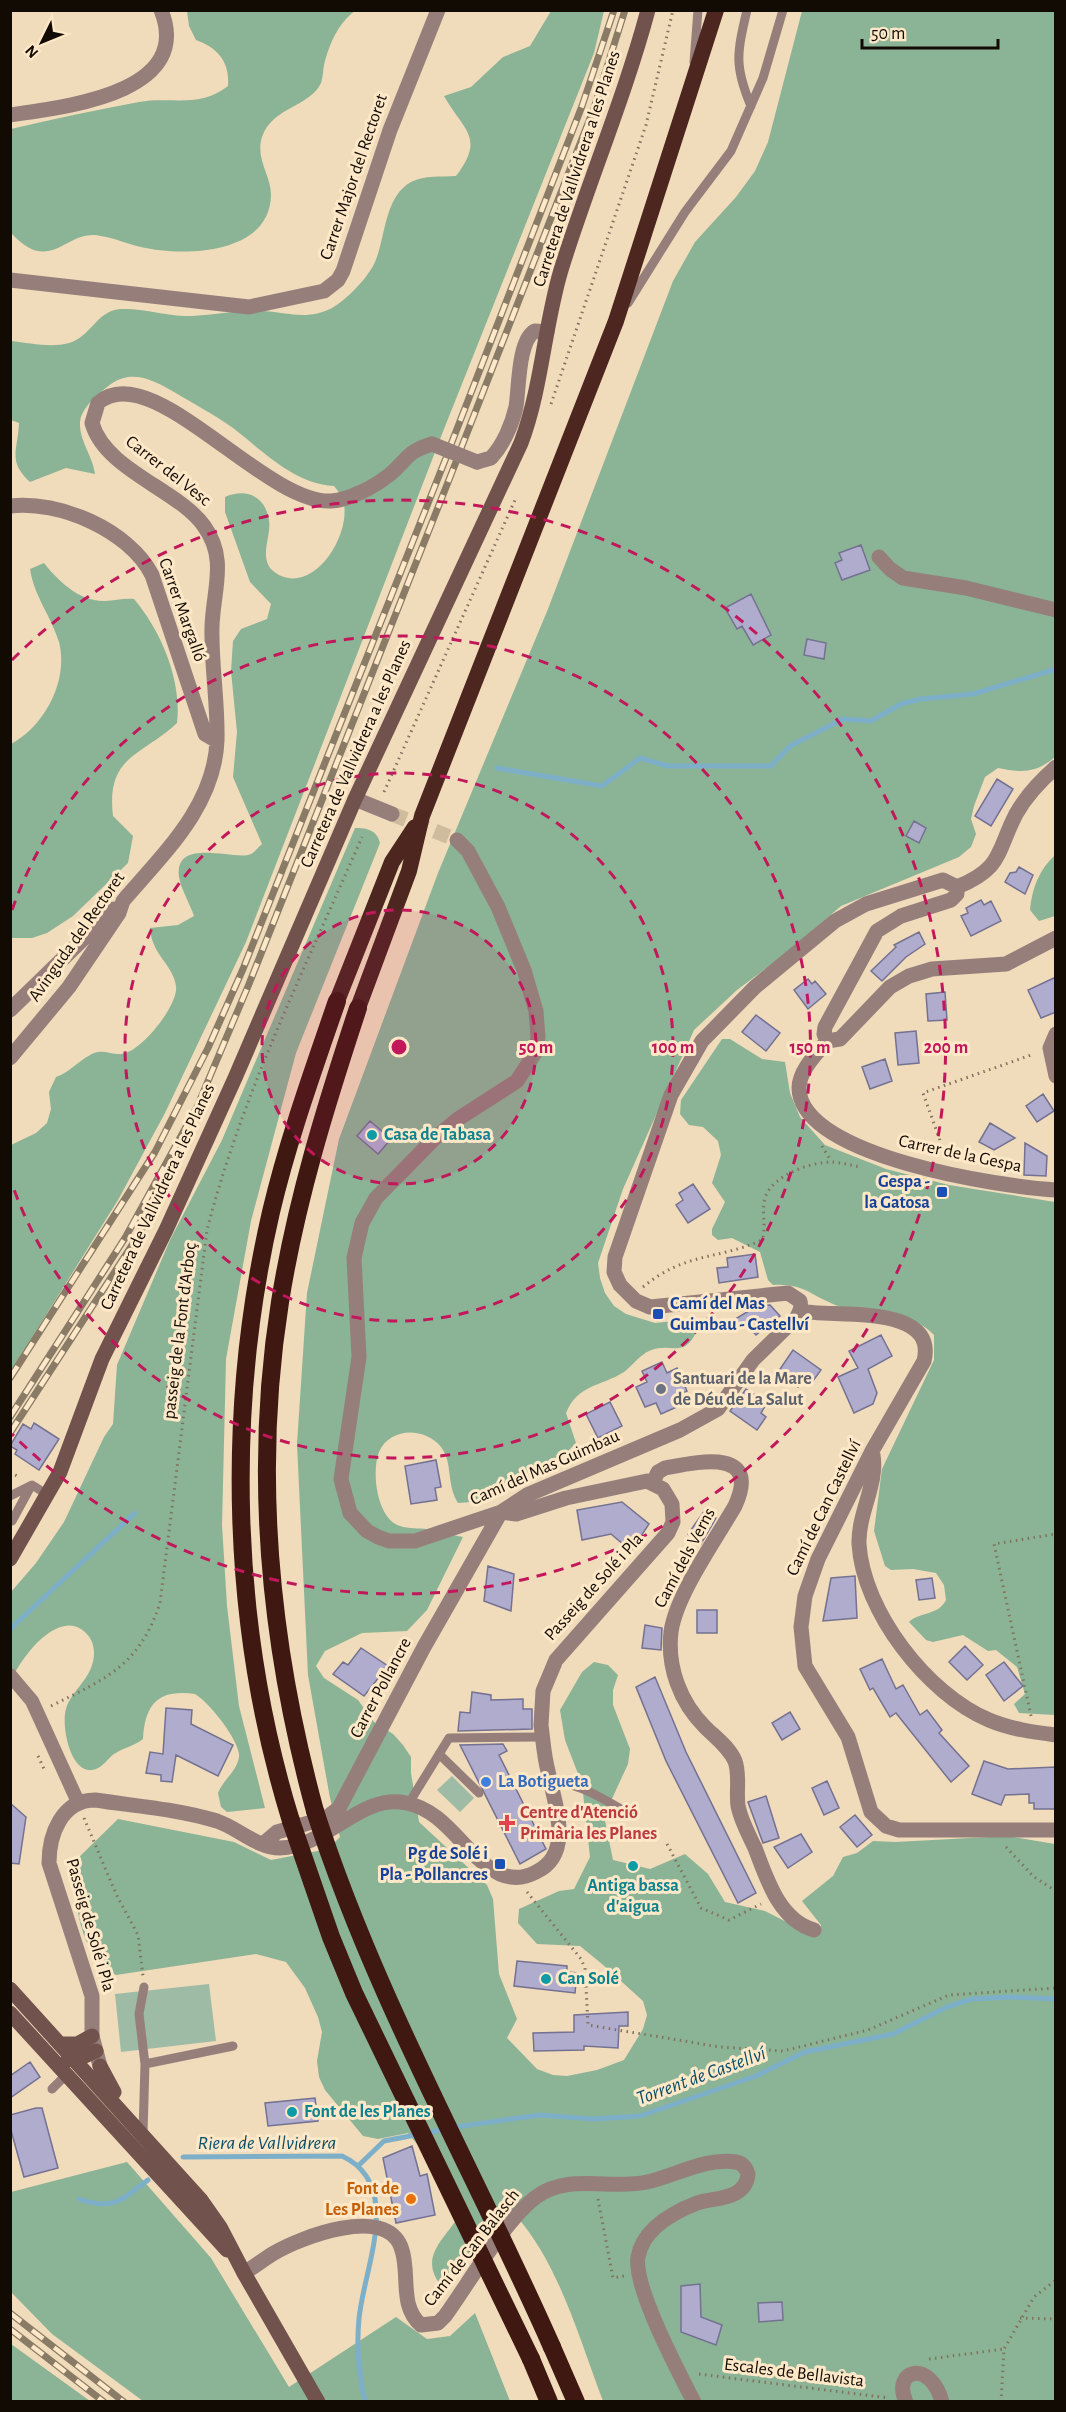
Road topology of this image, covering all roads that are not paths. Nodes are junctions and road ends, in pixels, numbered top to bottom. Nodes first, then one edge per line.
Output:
1 (161, 10) edge
2 (438, 10) edge
3 (648, 10) edge
4 (698, 10) edge
5 (716, 10) edge
6 (747, 10) edge
7 (783, 10) edge
8 (691, 92) junction
9 (751, 106) junction
10 (10, 115) edge
11 (10, 280) edge
12 (616, 321) junction
13 (547, 332) junction
14 (10, 506) edge
15 (879, 557) dead end
16 (1056, 610) edge
17 (217, 741) junction
18 (1056, 767) edge
19 (355, 799) junction
20 (392, 814) tunnel mouth
21 (422, 816) junction
22 (457, 840) tunnel mouth
23 (957, 887) junction
24 (123, 901) junction
25 (1056, 938) edge
26 (337, 1000) joint
27 (358, 1008) joint
28 (10, 1010) edge
29 (827, 1041) junction
30 (1053, 1041) edge
31 (10, 1058) edge
32 (1056, 1076) edge
33 (1056, 1190) edge
34 (801, 1311) junction
35 (872, 1451) junction
36 (653, 1482) junction
37 (32, 1485) junction
38 (48, 1495) junction
39 (10, 1496) edge
40 (501, 1512) junction
41 (12, 1521) edge
42 (10, 1559) edge
43 (10, 1675) edge
44 (1056, 1735) edge
45 (542, 1737) junction
46 (439, 1754) junction
47 (550, 1782) junction
48 (479, 1793) dead end
49 (78, 1802) junction
50 (409, 1803) junction
51 (630, 1814) dead end
52 (1056, 1830) edge
53 (263, 1844) junction
54 (814, 1930) dead end
55 (144, 1987) road end
56 (10, 1989) edge
57 (10, 2013) edge
58 (26, 2030) junction
59 (69, 2044) junction
60 (233, 2046) dead end
61 (96, 2051) junction
62 (76, 2060) junction
63 (145, 2064) junction
64 (67, 2074) junction
65 (52, 2089) dead end
66 (127, 2115) junction
67 (143, 2133) junction
68 (141, 2154) junction
69 (240, 2267) junction
70 (906, 2401) edge
71 (318, 2402) edge
72 (549, 2402) edge
73 (576, 2402) edge
74 (694, 2402) edge
75 (942, 2402) edge

1 - 10 street
2 - 11 street, Carrer Major del Rectoret
3 - 13 main road, Carretera de Vallvidrera a les Planes
4 - 8 lane
5 - 8 highway
6 - 9 lane
7 - 9 lane
8 - 12 highway
9 - 12 lane
12 - 21 highway
13 - 17 street, Carrer del Vesc, bridge
13 - 19 main road, Carretera de Vallvidrera a les Planes
14 - 17 street, Carrer Margalló
15 - 16 street
17 - 24 street, Avinguda del Rectoret
18 - 23 street
19 - 20 street
19 - 38 main road, Carretera de Vallvidrera a les Planes
21 - 26 highway
21 - 27 highway
22 - 40 street, Camí del Mas Guimbau
23 - 29 street
23 - 34 street
24 - 28 street
24 - 31 street, Avinguda del Rectoret
25 - 29 street
26 - 72 highway, bridge
27 - 73 highway, bridge
29 - 33 street, Carrer de la Gespa
30 - 32 street
34 - 35 street, Camí de Can Castellví
34 - 40 street, Camí del Mas Guimbau
35 - 44 street
35 - 52 street, Camí de Can Castellví
36 - 40 street
36 - 45 street, Passeig de Solé i Pla
36 - 54 street, Camí dels Verns
37 - 38 lane
37 - 39 lane
37 - 41 lane
38 - 42 main road, Carretera de Vallvidrera a les Planes
40 - 53 street, Carrer Pollancre
43 - 49 street, bridge
45 - 46 lane
45 - 47 street, Passeig de Solé i Pla
46 - 48 lane
46 - 50 lane
47 - 50 street, Passeig de Solé i Pla
47 - 51 lane
49 - 53 street
49 - 61 street, Passeig de Solé i Pla
50 - 53 street
55 - 63 lane
56 - 59 main road
57 - 58 main road
58 - 62 main road
58 - 64 main road
59 - 61 main road
59 - 62 main road
60 - 63 lane
61 - 62 main road
61 - 66 main road
62 - 66 main road
62 - 68 main road
63 - 67 lane
64 - 65 lane
64 - 68 main road
66 - 67 main road
67 - 69 main road
68 - 69 main road
69 - 71 main road
69 - 74 street, Camí de Can Balasch
70 - 75 street

